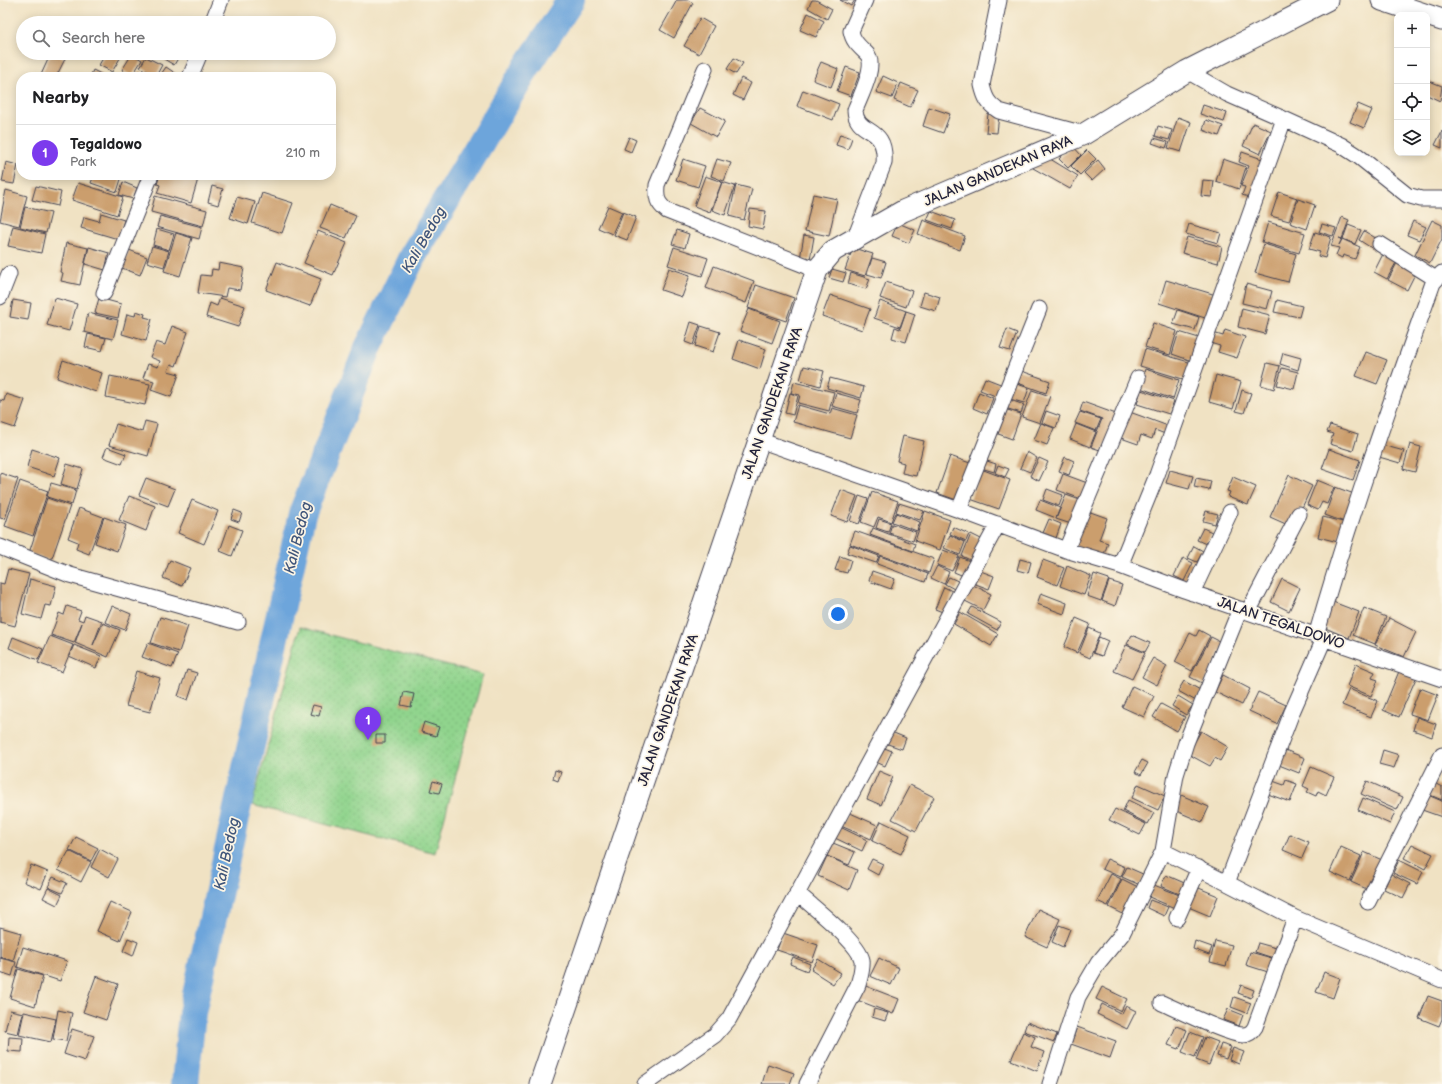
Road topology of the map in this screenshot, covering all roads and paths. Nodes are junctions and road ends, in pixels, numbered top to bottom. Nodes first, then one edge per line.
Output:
1 (221, 0) edge
2 (865, 0) edge
3 (999, 0) edge
4 (1382, 0) edge
5 (1321, 1) edge
6 (215, 16) edge
7 (1442, 20) edge
8 (197, 60) edge
9 (705, 69) dead end
10 (1187, 71) junction
11 (192, 72) edge
12 (1284, 119) junction
13 (1084, 134) junction
14 (150, 180) edge
15 (1442, 199) edge
16 (855, 238) junction
17 (1380, 244) dead end
18 (817, 270) junction
19 (9, 274) dead end
20 (1439, 276) edge
21 (104, 293) dead end
22 (0, 297) edge
23 (1039, 309) dead end
24 (1138, 378) dead end
25 (759, 440) junction
26 (959, 510) junction
27 (1230, 512) dead end
28 (1299, 514) dead end
29 (998, 524) junction
30 (0, 547) edge
31 (1066, 550) junction
32 (1120, 566) junction
33 (1192, 593) junction
34 (1244, 610) junction
35 (238, 622) dead end
36 (1320, 638) junction
37 (1442, 679) edge
38 (1442, 755) edge
39 (1163, 851) junction
40 (1199, 868) junction
41 (1227, 883) junction
42 (797, 893) junction
43 (1368, 902) dead end
44 (1177, 918) dead end
45 (1295, 918) junction
46 (1442, 980) edge
47 (1162, 1003) dead end
48 (540, 1084) edge
49 (645, 1084) edge
50 (807, 1084) edge
51 (1050, 1084) edge

1 - 6 street
2 - 16 street
3 - 13 street
4 - 7 street
5 - 10 street, JALAN GANDEKAN RAYA
8 - 11 street
9 - 18 street
10 - 12 street
10 - 13 street, JALAN GANDEKAN RAYA
12 - 15 street
12 - 32 street
13 - 16 street, JALAN GANDEKAN RAYA
14 - 21 street
16 - 18 street, JALAN GANDEKAN RAYA
17 - 20 street
18 - 25 street, JALAN GANDEKAN RAYA
19 - 22 street
20 - 36 street
23 - 26 street
24 - 31 street
25 - 26 street, JALAN TEGALDOWO
25 - 48 street, JALAN GANDEKAN RAYA
26 - 29 street, JALAN TEGALDOWO
27 - 33 street
28 - 34 street
29 - 31 street, JALAN TEGALDOWO
29 - 42 street
30 - 35 street
31 - 32 street, JALAN TEGALDOWO
32 - 33 street, JALAN TEGALDOWO
33 - 34 street, JALAN TEGALDOWO
34 - 36 street, JALAN TEGALDOWO
34 - 39 street
36 - 37 street, JALAN TEGALDOWO
36 - 41 street
38 - 43 street
39 - 40 street
39 - 51 street
40 - 41 street
40 - 44 street
41 - 45 street
42 - 49 street
42 - 50 street
45 - 46 street
45 - 47 street

